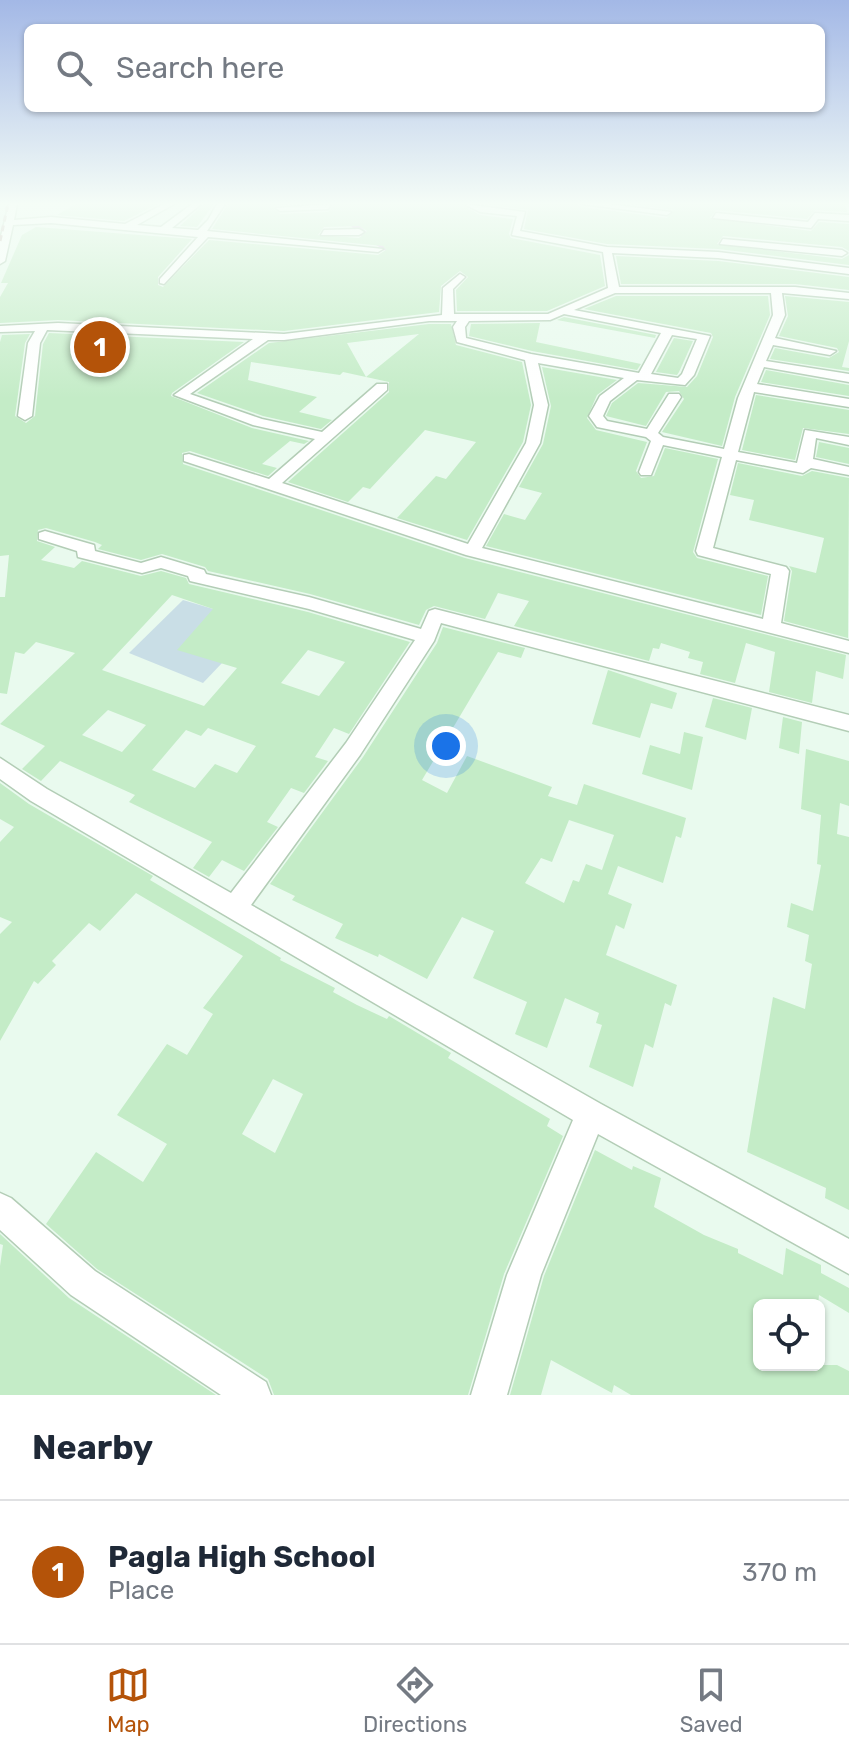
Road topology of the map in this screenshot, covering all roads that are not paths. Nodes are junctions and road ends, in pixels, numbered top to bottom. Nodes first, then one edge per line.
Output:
1 (174, 269) edge
2 (610, 269) edge
3 (720, 269) edge
4 (818, 269) edge
5 (844, 271) edge
6 (460, 277) dead end
7 (722, 280) junction
8 (164, 281) dead end
9 (614, 290) junction
10 (776, 291) junction
11 (849, 296) edge
12 (564, 311) junction
13 (466, 317) junction
14 (448, 318) junction
15 (43, 326) junction
16 (0, 329) edge
17 (668, 331) junction
18 (264, 337) junction
19 (767, 340) junction
20 (830, 351) dead end
21 (531, 358) junction
22 (759, 363) junction
23 (843, 376) edge
24 (638, 377) junction
25 (382, 387) dead end
26 (750, 387) junction
27 (674, 397) dead end
28 (842, 402) edge
29 (25, 416) dead end
30 (325, 437) junction
31 (655, 437) junction
32 (849, 441) edge
33 (729, 455) junction
34 (189, 458) dead end
35 (805, 462) junction
36 (849, 471) edge
37 (646, 472) dead end
38 (271, 485) junction
39 (45, 536) dead end
40 (472, 551) junction
41 (771, 627) junction
42 (427, 637) junction
43 (849, 647) edge
44 (849, 723) edge
45 (0, 767) edge
46 (234, 908) junction
47 (591, 1114) junction
48 (0, 1209) edge
49 (849, 1257) edge
50 (253, 1395) edge
51 (489, 1395) edge

1 - 8 street
2 - 9 street
3 - 7 street
4 - 5 street
6 - 14 street
7 - 9 street
7 - 10 street
9 - 12 street
10 - 11 street
10 - 19 street
12 - 13 street
12 - 17 street
13 - 14 street
13 - 21 street
14 - 18 street
15 - 16 street
15 - 18 street
15 - 29 street
17 - 24 street
17 - 24 street
18 - 30 street
19 - 20 street
19 - 22 street
21 - 24 street
21 - 40 street
22 - 23 street
22 - 26 street
23 - 28 street
24 - 31 street
25 - 30 street
26 - 28 street
26 - 33 street
27 - 31 street
30 - 38 street
31 - 33 street
31 - 37 street
32 - 35 street
33 - 35 street
33 - 41 street
34 - 38 street
35 - 36 street
38 - 40 street
39 - 42 street
40 - 41 street
41 - 43 street
42 - 44 street
42 - 46 street
45 - 46 street
46 - 47 street
47 - 49 street
47 - 51 street
48 - 50 street

